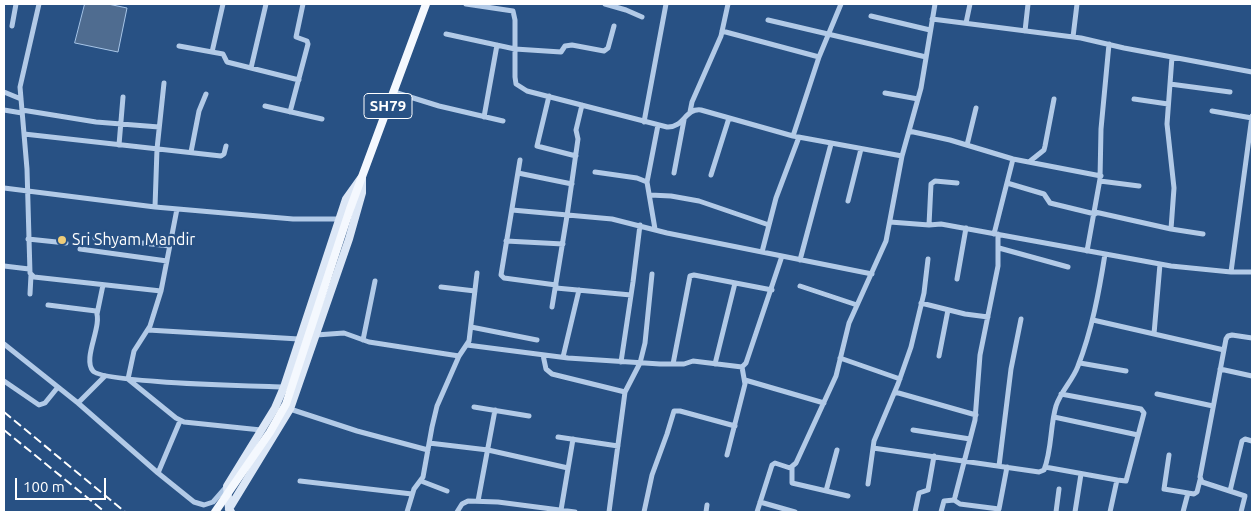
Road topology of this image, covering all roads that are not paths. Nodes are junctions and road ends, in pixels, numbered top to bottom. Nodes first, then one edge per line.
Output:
1 (16, 4) edge
2 (39, 4) edge
3 (223, 4) edge
4 (266, 4) edge
5 (303, 4) edge
6 (426, 4) edge
7 (466, 4) edge
8 (605, 4) edge
9 (666, 4) edge
10 (728, 4) edge
11 (841, 4) edge
12 (935, 4) edge
13 (970, 4) edge
14 (1028, 4) edge
15 (1078, 4) edge
16 (627, 7) edge
17 (871, 16) dead end
18 (642, 17) dead end
19 (932, 19) junction
20 (768, 20) dead end
21 (966, 23) junction
22 (12, 26) dead end
23 (614, 26) dead end
24 (930, 30) junction
25 (722, 31) junction
26 (1025, 31) junction
27 (446, 34) dead end
28 (828, 35) junction
29 (1073, 37) junction
30 (1109, 44) junction
31 (497, 45) junction
32 (179, 46) dead end
33 (515, 49) junction
34 (212, 52) junction
35 (819, 57) junction
36 (926, 57) junction
37 (1172, 57) junction
38 (251, 68) junction
39 (1252, 72) edge
40 (299, 80) junction
41 (164, 84) dead end
42 (1170, 84) junction
43 (4, 92) edge
44 (394, 92) junction
45 (1230, 92) dead end
46 (885, 93) dead end
47 (206, 94) dead end
48 (549, 96) junction
49 (123, 97) dead end
50 (21, 99) junction
51 (918, 99) junction
52 (1054, 99) dead end
53 (1134, 99) dead end
54 (1168, 104) junction
55 (582, 105) junction
56 (265, 106) dead end
57 (976, 108) dead end
58 (4, 110) edge
59 (1212, 111) dead end
60 (22, 112) junction
61 (290, 112) junction
62 (690, 112) junction
63 (484, 117) junction
64 (1252, 117) edge
65 (685, 118) junction
66 (729, 118) junction
67 (322, 119) dead end
68 (503, 121) dead end
69 (644, 122) junction
70 (121, 124) junction
71 (658, 125) junction
72 (160, 126) junction
73 (909, 131) junction
74 (24, 134) junction
75 (796, 137) junction
76 (831, 144) junction
77 (119, 145) junction
78 (967, 145) junction
79 (226, 146) dead end
80 (157, 149) junction
81 (861, 149) junction
82 (191, 152) junction
83 (576, 156) junction
84 (902, 156) junction
85 (1014, 159) junction
86 (520, 160) dead end
87 (1029, 162) junction
88 (595, 172) dead end
89 (518, 173) junction
90 (674, 173) dead end
91 (711, 175) dead end
92 (362, 176) junction
93 (1100, 179) junction
94 (646, 182) junction
95 (957, 182) dead end
96 (1007, 183) junction
97 (572, 184) junction
98 (1139, 186) dead end
99 (4, 188) edge
100 (28, 192) junction
101 (650, 195) junction
102 (848, 200) dead end
103 (155, 206) junction
104 (177, 209) junction
105 (512, 210) junction
106 (1095, 213) junction
107 (568, 216) junction
108 (339, 218) junction
109 (890, 222) junction
110 (640, 225) junction
111 (769, 225) junction
112 (929, 225) junction
113 (966, 228) junction
114 (655, 229) junction
115 (1171, 229) junction
116 (996, 234) junction
117 (1203, 234) dead end
118 (95, 238) dead end
119 (28, 239) junction
120 (506, 241) junction
121 (66, 243) dead end
122 (563, 244) junction
123 (170, 246) junction
124 (998, 248) junction
125 (80, 249) dead end
126 (1086, 251) junction
127 (762, 252) junction
128 (1105, 254) junction
129 (782, 256) junction
130 (928, 259) dead end
131 (800, 260) junction
132 (167, 261) junction
133 (1160, 264) junction
134 (4, 266) edge
135 (1068, 267) dead end
136 (30, 272) junction
137 (1230, 272) junction
138 (1252, 272) edge
139 (477, 273) dead end
140 (652, 274) dead end
141 (872, 274) junction
142 (957, 279) dead end
143 (375, 281) dead end
144 (735, 283) junction
145 (103, 285) junction
146 (556, 286) junction
147 (800, 286) dead end
148 (441, 287) dead end
149 (578, 290) junction
150 (772, 290) junction
151 (160, 291) junction
152 (475, 291) junction
153 (30, 294) dead end
154 (631, 295) junction
155 (921, 303) junction
156 (48, 305) dead end
157 (857, 305) junction
158 (552, 307) dead end
159 (948, 310) junction
160 (97, 314) junction
161 (988, 317) junction
162 (1021, 319) dead end
163 (1093, 320) junction
164 (471, 327) junction
165 (148, 330) junction
166 (1154, 334) junction
167 (316, 335) junction
168 (1252, 338) edge
169 (299, 340) junction
170 (362, 340) junction
171 (538, 340) dead end
172 (4, 344) edge
173 (467, 345) junction
174 (1224, 350) junction
175 (543, 355) junction
176 (459, 356) junction
177 (939, 356) dead end
178 (563, 357) junction
179 (840, 358) junction
180 (621, 362) junction
181 (640, 363) junction
182 (1080, 363) junction
183 (673, 364) junction
184 (715, 364) junction
185 (742, 368) junction
186 (1220, 368) junction
187 (1126, 371) dead end
188 (105, 376) junction
189 (1252, 376) edge
190 (128, 379) junction
191 (900, 379) junction
192 (745, 380) junction
193 (4, 381) edge
194 (58, 387) junction
195 (284, 387) junction
196 (625, 392) junction
197 (895, 392) junction
198 (1061, 394) junction
199 (1157, 394) dead end
200 (78, 403) junction
201 (824, 403) junction
202 (1213, 406) junction
203 (474, 407) dead end
204 (290, 409) junction
205 (495, 410) junction
206 (976, 415) junction
207 (529, 416) dead end
208 (1054, 417) junction
209 (180, 421) junction
210 (734, 426) junction
211 (261, 430) junction
212 (913, 430) dead end
213 (1138, 435) junction
214 (558, 437) dead end
215 (573, 439) junction
216 (970, 439) junction
217 (1252, 441) edge
218 (429, 443) junction
219 (618, 446) junction
220 (873, 448) junction
221 (428, 450) junction
222 (488, 450) junction
223 (837, 450) dead end
224 (727, 455) dead end
225 (1169, 455) dead end
226 (934, 456) junction
227 (964, 460) junction
228 (999, 466) junction
229 (792, 467) junction
230 (1006, 467) junction
231 (1046, 467) junction
232 (568, 468) junction
233 (158, 473) junction
234 (1081, 474) junction
235 (1116, 480) junction
236 (1200, 480) junction
237 (300, 481) dead end
238 (421, 481) junction
239 (868, 484) dead end
240 (227, 486) junction
241 (1059, 488) dead end
242 (447, 490) dead end
243 (826, 491) junction
244 (1230, 491) junction
245 (1188, 493) junction
246 (412, 494) junction
247 (848, 496) dead end
248 (954, 500) junction
249 (478, 502) junction
250 (760, 502) junction
251 (707, 505) dead end
252 (550, 510) edge
253 (561, 510) junction
254 (230, 511) edge
255 (568, 511) edge
256 (215, 512) edge
257 (407, 512) edge
258 (457, 512) edge
259 (575, 512) edge
260 (609, 512) edge
261 (644, 512) edge
262 (706, 512) edge
263 (758, 512) edge
264 (795, 512) edge
265 (915, 512) edge
266 (941, 512) edge
267 (1056, 512) edge
268 (1075, 512) edge
269 (1110, 512) edge
270 (1183, 512) edge
271 (1241, 512) edge

1 - 22 street
2 - 50 street
3 - 34 street
4 - 38 street
5 - 40 street
6 - 44 main road, SH79
7 - 33 street
8 - 16 street
9 - 69 street
10 - 25 street
11 - 28 street
12 - 19 street
13 - 21 street
14 - 26 street
15 - 29 street
16 - 18 street
17 - 24 street
19 - 21 street
19 - 24 street
20 - 28 street
21 - 26 street
23 - 33 street
24 - 36 street
25 - 35 street
25 - 62 street
26 - 29 street
27 - 31 street
28 - 35 street
28 - 36 street
29 - 30 street
30 - 37 street
30 - 93 street
31 - 33 street
31 - 63 street
32 - 34 street
33 - 48 street
34 - 38 street
35 - 75 street
36 - 51 street
37 - 39 street
37 - 42 street
38 - 40 street
40 - 61 street
41 - 72 street
42 - 45 street
42 - 54 street
43 - 50 street
44 - 63 street
44 - 92 main road, SH79
46 - 51 street
47 - 82 street
48 - 55 street
48 - 83 street
49 - 70 street
50 - 60 street
51 - 73 street
52 - 87 street
53 - 54 street
54 - 115 street
55 - 69 street
55 - 83 street
56 - 61 street
57 - 78 street
58 - 60 street
59 - 64 street
60 - 70 street
60 - 74 street
61 - 67 street
62 - 65 street
62 - 66 street
63 - 68 street
64 - 137 street
65 - 71 street
65 - 90 street
66 - 75 street
66 - 91 street
69 - 71 street
70 - 72 street
70 - 77 street
71 - 94 street
72 - 80 street
73 - 78 street
73 - 84 street
74 - 77 street
74 - 100 street
75 - 76 street
75 - 111 street
76 - 81 street
76 - 131 street
77 - 80 street
78 - 85 street
79 - 82 street
80 - 82 street
80 - 103 street
81 - 84 street
81 - 102 street
83 - 97 street
84 - 109 street
85 - 87 street
85 - 96 street
86 - 89 street
87 - 93 street
88 - 94 street
89 - 97 street
89 - 105 street
92 - 108 main road, SH79
92 - 167 main road, SH79
92 - 256 main road, SH79
93 - 98 street
93 - 106 street
94 - 101 street
95 - 112 street
96 - 106 street
96 - 116 street
97 - 107 street
99 - 100 street
100 - 103 street
100 - 119 street
101 - 111 street
101 - 114 street
103 - 104 street
104 - 108 street
104 - 123 street
105 - 107 street
105 - 120 street
106 - 115 street
106 - 126 street
107 - 110 street
107 - 122 street
108 - 169 main road, SH79
109 - 112 street
109 - 141 street
110 - 114 street
110 - 154 street
111 - 127 street
112 - 113 street
113 - 116 street
113 - 142 street
114 - 127 street
115 - 117 street
116 - 124 street
116 - 126 street
118 - 123 street
119 - 121 street
119 - 136 street
120 - 122 street
120 - 146 street
122 - 146 street
123 - 132 street
124 - 135 street
124 - 161 street
125 - 132 street
126 - 128 street
127 - 129 street
128 - 133 street
128 - 163 street
129 - 131 street
129 - 150 street
130 - 155 street
131 - 141 street
132 - 151 street
133 - 137 street
133 - 166 street
134 - 136 street
136 - 145 street
136 - 153 street
137 - 138 street
139 - 152 street
140 - 181 street
141 - 157 street
143 - 170 street
144 - 150 street
144 - 183 street
144 - 184 street
145 - 151 street
145 - 160 street
146 - 149 street
146 - 158 street
147 - 157 street
148 - 152 street
149 - 154 street
149 - 178 street
150 - 185 street
151 - 165 street
152 - 164 street
154 - 180 street
155 - 159 street
155 - 191 street
156 - 160 street
157 - 179 street
159 - 161 street
159 - 177 street
160 - 188 street
161 - 206 street
162 - 228 street
163 - 166 street
163 - 182 street
164 - 171 street
164 - 173 street
165 - 169 street
165 - 190 street
166 - 174 street
167 - 170 street
167 - 204 main road, SH79
168 - 174 street
169 - 195 main road, SH79
170 - 176 street
172 - 194 street
173 - 175 street
173 - 176 street
174 - 186 street
175 - 178 street
175 - 196 street
176 - 218 street
178 - 180 street
179 - 191 street
179 - 201 street
180 - 181 street
181 - 183 street
181 - 196 street
182 - 187 street
182 - 198 street
183 - 184 street
184 - 185 street
185 - 192 street
186 - 189 street
186 - 202 street
188 - 190 street
188 - 200 street
190 - 195 street
190 - 209 street
191 - 197 street
192 - 201 street
192 - 210 street
193 - 194 street
194 - 200 street
195 - 211 main road, SH79
196 - 219 street
197 - 206 street
197 - 220 street
198 - 208 street
198 - 213 street
199 - 202 street
200 - 233 street
201 - 229 street
202 - 236 street
203 - 205 street
204 - 221 street
204 - 254 main road, SH79
205 - 207 street
205 - 222 street
206 - 216 street
208 - 213 street
208 - 231 street
209 - 211 street
209 - 233 street
210 - 224 street
210 - 261 street
211 - 240 main road, SH79
212 - 216 street
213 - 235 street
214 - 215 street
215 - 219 street
215 - 232 street
216 - 227 street
217 - 244 street
218 - 221 street
218 - 222 street
219 - 260 street
220 - 226 street
220 - 239 street
221 - 238 street
222 - 232 street
222 - 249 street
223 - 243 street
225 - 245 street
226 - 227 street
226 - 265 street
227 - 228 street
227 - 248 street
228 - 230 street
229 - 243 street
229 - 250 street
230 - 231 street
230 - 248 street
231 - 234 street
232 - 253 street
233 - 240 street
234 - 235 street
234 - 268 street
235 - 269 street
236 - 244 street
236 - 245 street
237 - 246 street
238 - 242 street
238 - 246 street
240 - 254 main road, SH79
241 - 267 street
243 - 247 street
244 - 271 street
245 - 270 street
246 - 257 street
248 - 266 street
249 - 252 street
249 - 258 street
250 - 263 street
250 - 264 street
251 - 262 street
252 - 253 street
253 - 255 street
255 - 259 street

